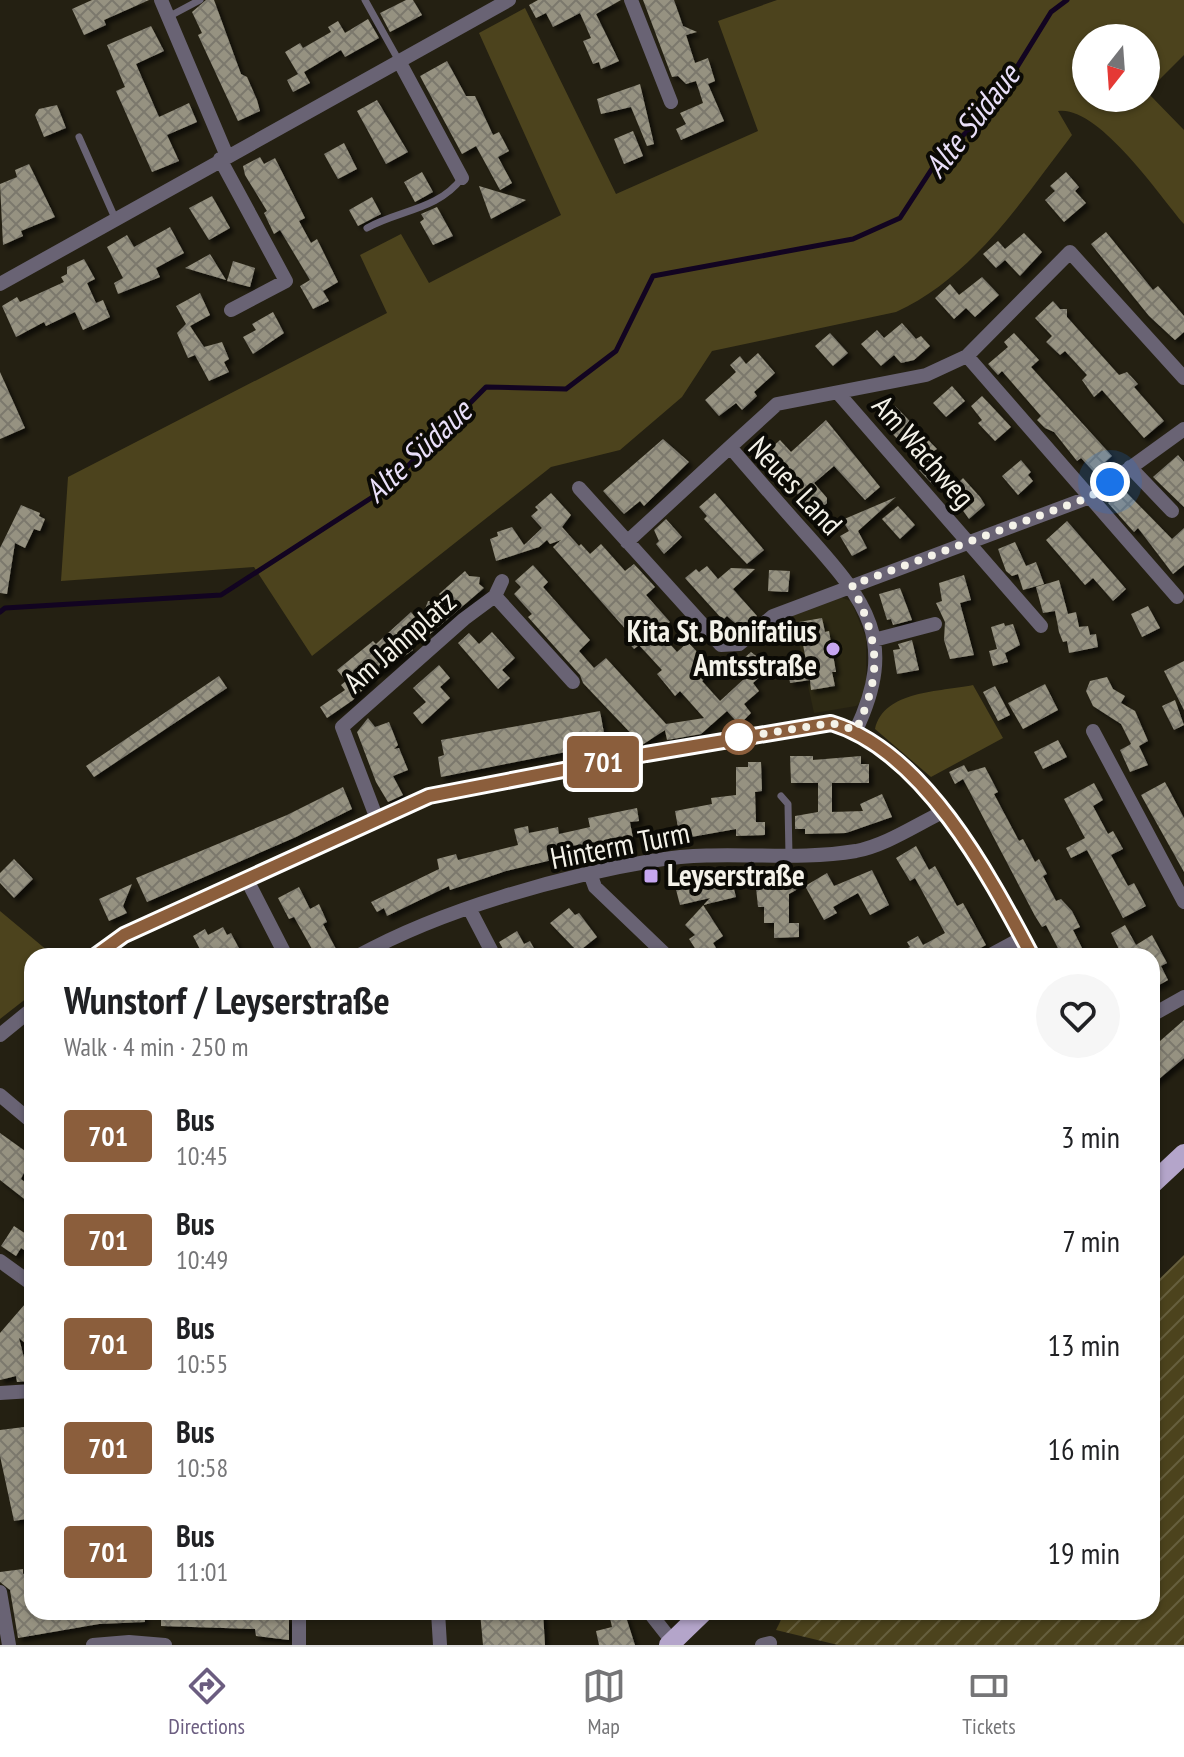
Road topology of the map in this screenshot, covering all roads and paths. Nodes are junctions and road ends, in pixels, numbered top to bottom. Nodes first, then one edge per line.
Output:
1 (161, 0) edge
2 (200, 0) edge
3 (365, 0) edge
4 (509, 0) edge
5 (631, 0) edge
6 (168, 17) junction
7 (399, 61) junction
8 (671, 102) dead end
9 (79, 137) dead end
10 (224, 158) junction
11 (462, 178) joint
12 (115, 218) junction
13 (367, 228) dead end
14 (0, 284) edge
15 (231, 310) dead end
16 (967, 356) junction
17 (1184, 378) edge
18 (838, 393) junction
19 (1184, 429) edge
20 (730, 447) junction
21 (1130, 467) junction
22 (579, 488) dead end
23 (1090, 497) junction
24 (1172, 511) dead end
25 (627, 542) junction
26 (970, 544) junction
27 (502, 581) dead end
28 (852, 585) junction
29 (495, 596) junction
30 (1177, 597) dead end
31 (935, 624) dead end
32 (1041, 626) dead end
33 (874, 640) junction
34 (573, 682) dead end
35 (856, 730) junction
36 (1093, 731) dead end
37 (781, 796) dead end
38 (945, 811) junction
39 (377, 819) junction
40 (789, 856) junction
41 (591, 876) junction
42 (247, 880) junction
43 (1184, 902) edge
44 (469, 908) junction
45 (1022, 938) junction
46 (106, 948) edge
47 (282, 948) edge
48 (372, 948) edge
49 (490, 948) edge
50 (659, 948) edge
51 (1004, 948) edge
52 (1028, 948) edge
53 (1184, 997) edge
54 (1160, 1010) edge
55 (24, 1016) edge
56 (0, 1035) edge
57 (0, 1095) edge
58 (24, 1115) edge
59 (1184, 1154) edge
60 (1160, 1172) edge
61 (0, 1261) edge
62 (24, 1278) edge
63 (24, 1392) edge
64 (0, 1393) edge
65 (0, 1592) edge
66 (299, 1620) edge
67 (438, 1620) edge
68 (655, 1620) edge
69 (695, 1620) edge
70 (672, 1644) edge
71 (9, 1645) edge
72 (93, 1645) edge
73 (165, 1645) edge
74 (299, 1645) edge
75 (440, 1645) edge

1 - 6 street
2 - 6 lane
3 - 7 lane
4 - 7 street
5 - 8 street
6 - 10 street
7 - 10 street
7 - 11 street
9 - 12 lane
10 - 12 street
10 - 15 street
11 - 13 lane
12 - 14 street
16 - 17 street, Am Wachweg
16 - 18 street, Am Wachweg
16 - 23 street
18 - 20 street, Am Wachweg
18 - 26 street, Am Wachweg
19 - 21 street, Am Wachweg
20 - 25 street, Neues Land
20 - 28 street, Neues Land
21 - 23 street, Am Wachweg
21 - 24 street
22 - 25 street
23 - 26 street, Am Wachweg
23 - 30 street
25 - 28 street
26 - 28 street, Am Wachweg
26 - 32 street, Am Wachweg
27 - 29 street, Am Jahnplatz
28 - 33 street, Neues Land
29 - 34 street, Am Jahnplatz
29 - 39 street, Am Jahnplatz
31 - 33 street
33 - 35 street, Neues Land
35 - 38 street
35 - 39 street
36 - 43 street
37 - 40 lane
38 - 40 street, Hinterm Turm
38 - 45 street
39 - 42 street
40 - 41 street, Hinterm Turm
41 - 44 street, Hinterm Turm
41 - 50 street
42 - 46 street
42 - 47 street
44 - 48 street, Hinterm Turm
44 - 49 street
45 - 51 street
45 - 52 street
53 - 54 street
55 - 56 street
57 - 58 street
59 - 60 main road
61 - 62 street
63 - 64 street
65 - 71 street
66 - 74 street
67 - 75 street
68 - 70 street
69 - 70 main road
72 - 73 street

